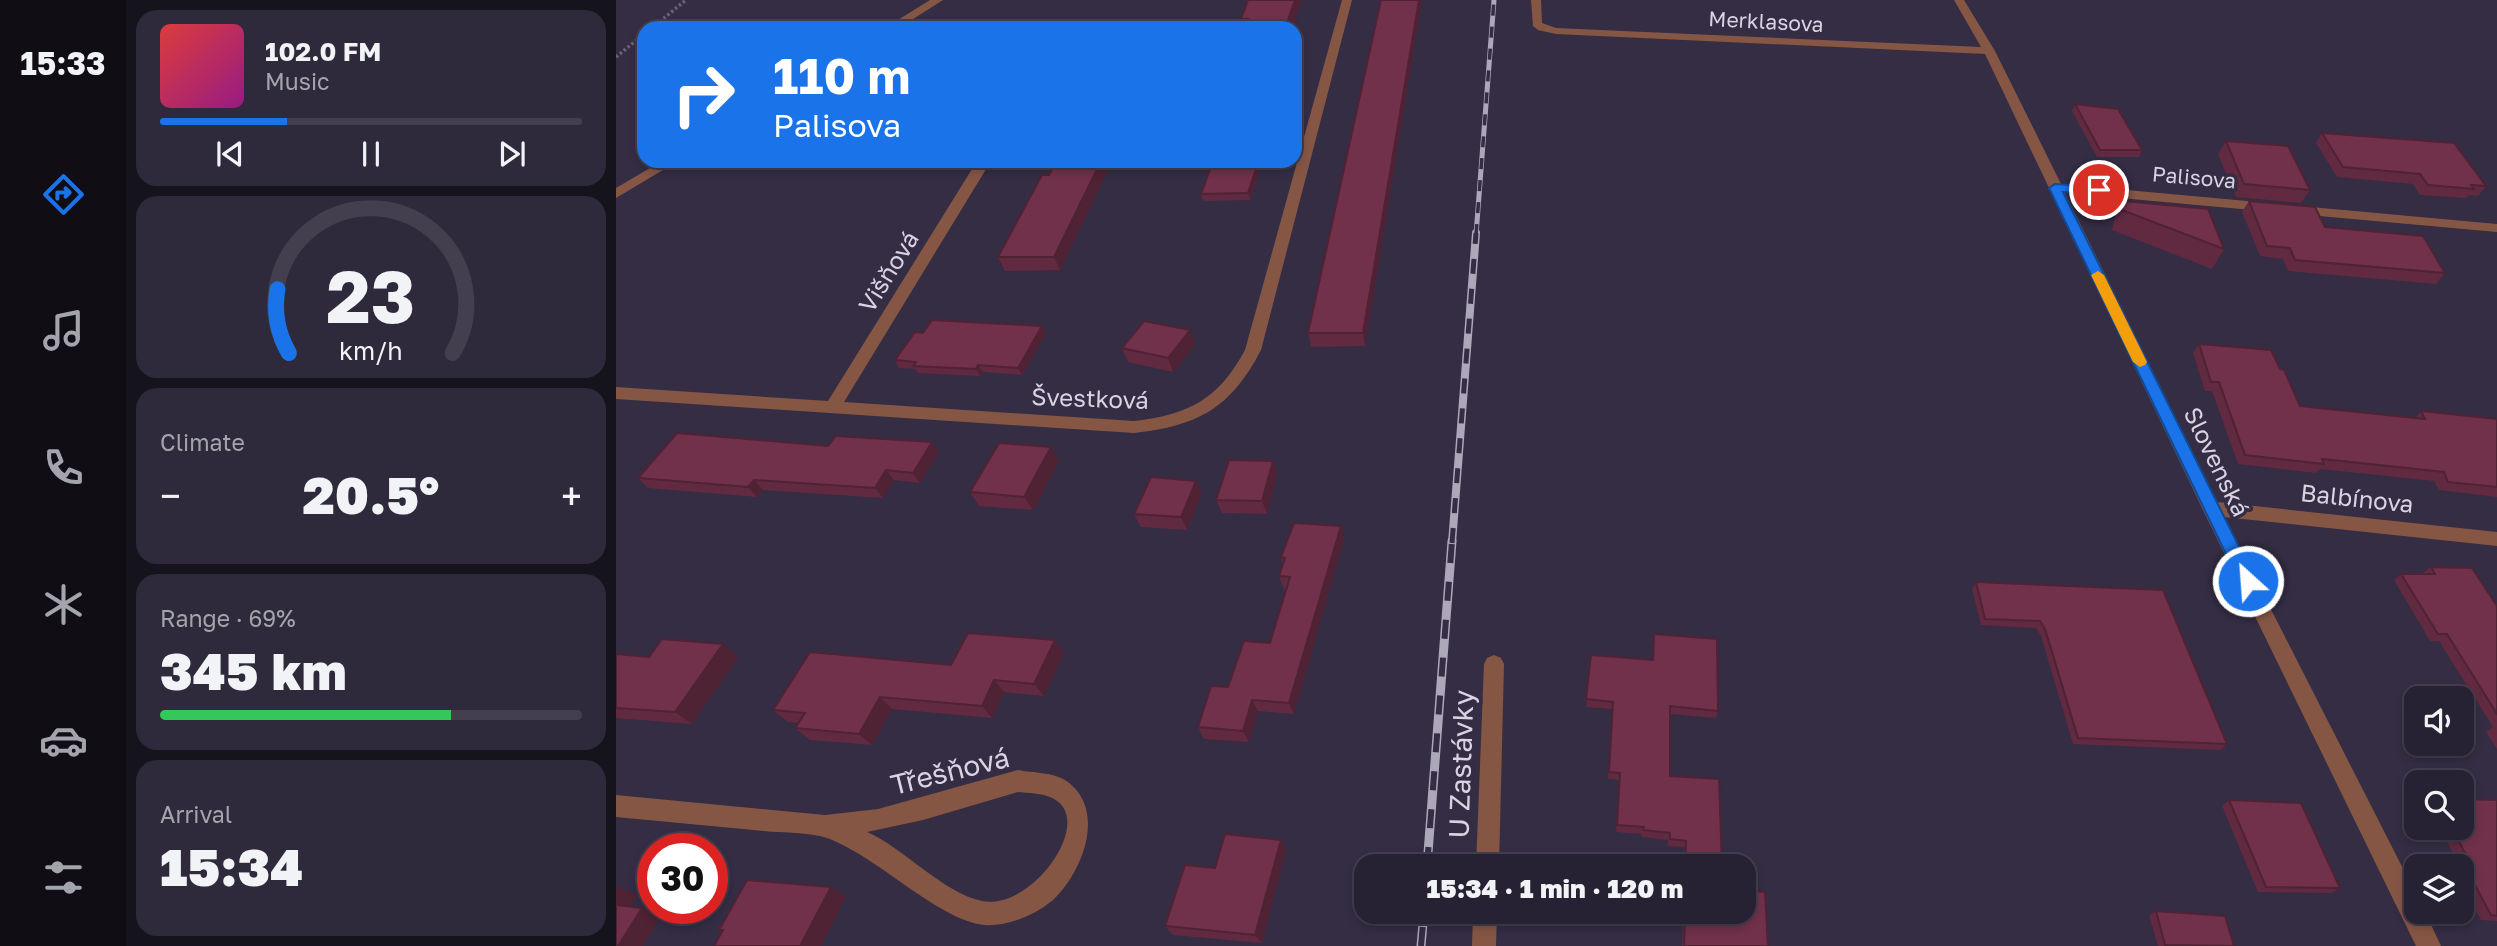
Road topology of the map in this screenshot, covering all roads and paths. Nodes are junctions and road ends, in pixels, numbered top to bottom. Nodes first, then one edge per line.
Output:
1 (686, 0) edge
2 (938, 0) edge
3 (1347, 0) edge
4 (1536, 0) edge
5 (1959, 0) edge
6 (660, 21) edge
7 (903, 21) edge
8 (637, 40) edge
9 (1989, 51) junction
10 (616, 57) edge
11 (1302, 167) edge
12 (659, 168) edge
13 (980, 168) edge
14 (1302, 168) edge
15 (2055, 188) junction
16 (616, 194) edge
17 (2497, 229) edge
18 (616, 393) edge
19 (833, 407) junction
20 (2211, 508) junction
21 (2497, 540) edge
22 (1494, 664) dead end
23 (616, 806) edge
24 (825, 826) junction
25 (1487, 854) edge
26 (1485, 924) edge
27 (1484, 946) edge
28 (2429, 946) edge

1 - 6 path
2 - 7 street
3 - 11 street, Švestková
4 - 9 street, Merklasova
5 - 9 street, Slovenská
8 - 10 path
9 - 15 street, Slovenská
12 - 16 street
13 - 19 street, Višňová
14 - 19 street, Švestková
15 - 17 street, Palisova
15 - 20 street, Slovenská
18 - 19 street, Švestková
20 - 21 street, Balbínova
20 - 28 street, Slovenská
22 - 25 street, U Zastávky
23 - 24 street, Třešňová
24 - 24 street, Třešňová
26 - 27 street

